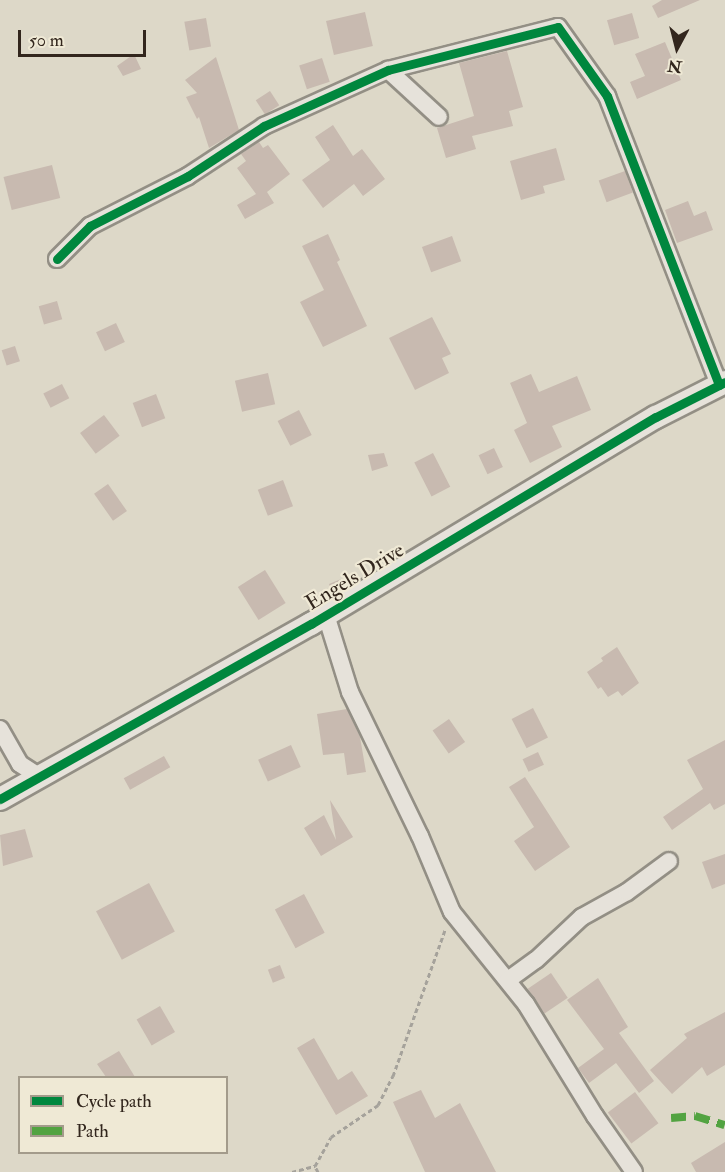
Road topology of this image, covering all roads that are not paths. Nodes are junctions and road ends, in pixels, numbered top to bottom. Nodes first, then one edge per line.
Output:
1 (388, 70) junction
2 (439, 117) dead end
3 (57, 259) dead end
4 (722, 384) edge
5 (326, 615) junction
6 (0, 729) edge
7 (40, 777) junction
8 (0, 799) edge
9 (669, 861) dead end
10 (508, 980) junction
11 (634, 1172) edge

1 - 2 street
1 - 3 street
1 - 4 street
4 - 5 street, Engels Drive
5 - 7 street, Engels Drive
5 - 10 street
6 - 7 street
7 - 8 street, Engels Drive
9 - 10 street
10 - 11 street

